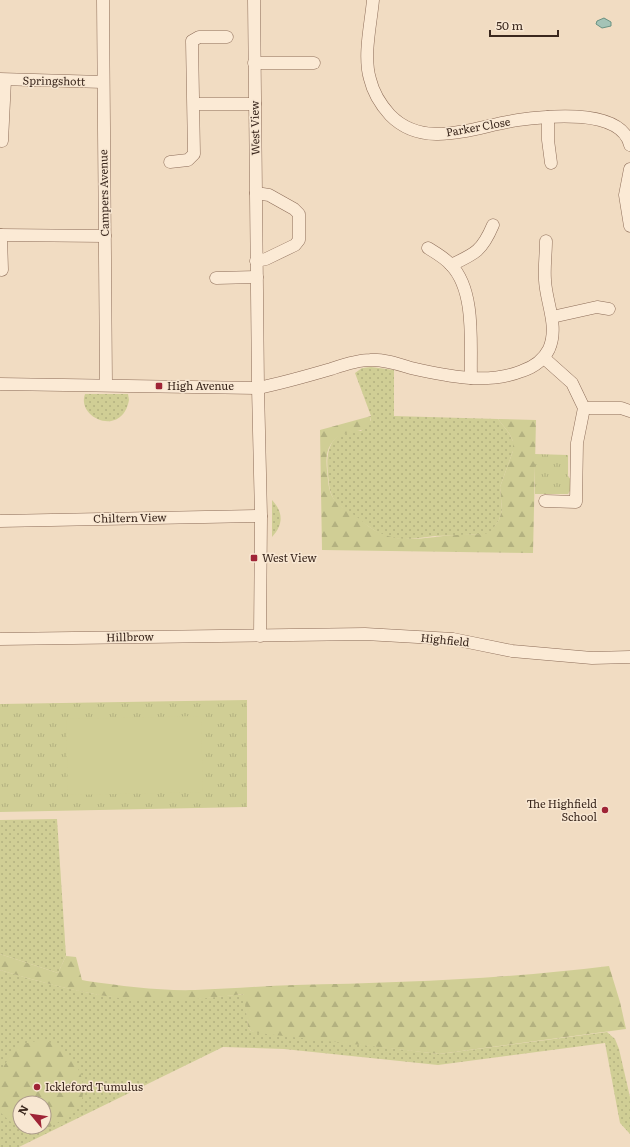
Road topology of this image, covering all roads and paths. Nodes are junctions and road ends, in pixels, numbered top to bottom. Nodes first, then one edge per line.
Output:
1 (103, 0) edge
2 (254, 0) edge
3 (373, 0) edge
4 (227, 37) dead end
5 (254, 64) junction
6 (314, 64) dead end
7 (3, 80) edge
8 (103, 82) junction
9 (194, 104) junction
10 (255, 104) junction
11 (548, 117) junction
12 (2, 141) dead end
13 (630, 145) edge
14 (170, 162) dead end
15 (551, 163) dead end
16 (630, 169) edge
17 (256, 193) junction
18 (493, 226) dead end
19 (630, 226) edge
20 (0, 235) edge
21 (105, 236) junction
22 (546, 241) dead end
23 (428, 248) dead end
24 (256, 261) junction
25 (451, 265) junction
26 (2, 270) dead end
27 (257, 277) junction
28 (216, 278) dead end
29 (609, 309) dead end
30 (552, 317) junction
31 (544, 358) junction
32 (471, 378) junction
33 (0, 384) edge
34 (106, 385) junction
35 (258, 388) junction
36 (584, 408) junction
37 (630, 411) edge
38 (545, 501) dead end
39 (261, 516) junction
40 (0, 521) edge
41 (260, 636) junction
42 (0, 638) edge
43 (630, 656) edge

1 - 8 street, Campers Avenue
2 - 5 street, West View
3 - 11 street, Parker Close
4 - 9 street
5 - 6 street
5 - 10 street, West View
7 - 8 street, Springshott
7 - 12 street, Springshott
8 - 21 street, Campers Avenue
9 - 10 street
9 - 14 street
10 - 17 street, West View
11 - 13 street, Parker Close
11 - 15 street
16 - 19 street
17 - 24 street, West View
17 - 24 street
18 - 25 street
20 - 21 street
20 - 26 street
21 - 34 street, Campers Avenue
22 - 30 street
23 - 25 street
24 - 27 street, West View
25 - 32 street
27 - 28 street
27 - 35 street, West View
29 - 30 street
30 - 31 street
31 - 32 street
31 - 36 street
32 - 35 street
33 - 34 street
34 - 35 street
35 - 39 street, West View
36 - 37 street
36 - 38 street
39 - 40 street, Chiltern View
39 - 41 street, West View
41 - 42 street, Hillbrow
41 - 43 street, Highfield

